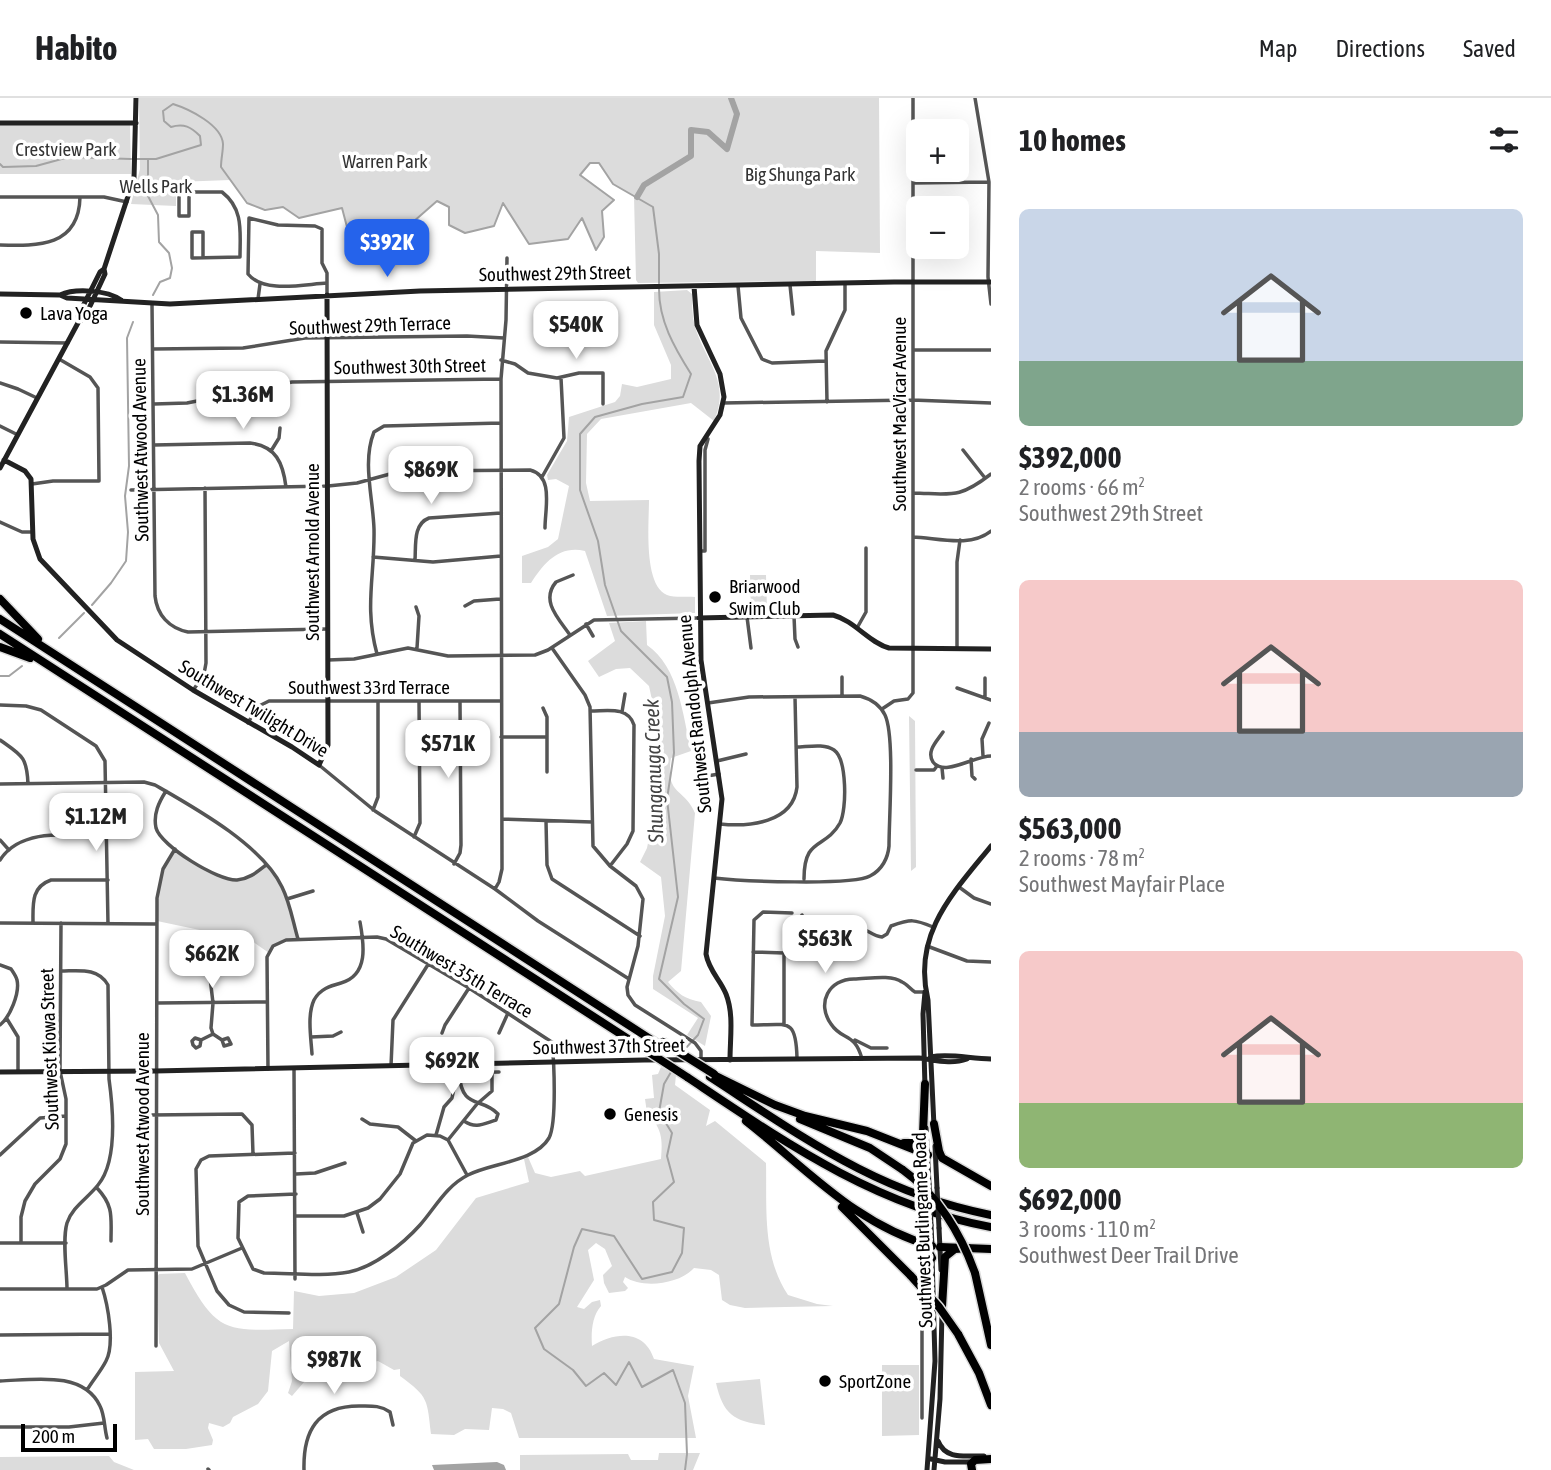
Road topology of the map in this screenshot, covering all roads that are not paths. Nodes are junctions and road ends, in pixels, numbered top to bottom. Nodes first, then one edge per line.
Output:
1 (136, 98) edge
2 (913, 98) edge
3 (975, 98) edge
4 (0, 123) edge
5 (136, 123) junction
6 (990, 182) edge
7 (913, 183) junction
8 (189, 192) junction
9 (914, 196) edge
10 (0, 197) edge
11 (80, 197) junction
12 (127, 202) junction
13 (0, 245) edge
14 (203, 257) junction
15 (507, 258) dead end
16 (914, 259) edge
17 (990, 282) edge
18 (327, 283) junction
19 (913, 283) junction
20 (260, 284) junction
21 (845, 284) junction
22 (790, 285) junction
23 (694, 286) junction
24 (738, 286) junction
25 (506, 290) junction
26 (0, 294) edge
27 (93, 295) junction
28 (327, 295) junction
29 (258, 299) junction
30 (152, 304) junction
31 (991, 304) edge
32 (793, 314) dead end
33 (328, 338) junction
34 (504, 338) junction
35 (0, 342) edge
36 (68, 343) junction
37 (153, 349) junction
38 (913, 350) junction
39 (991, 350) edge
40 (59, 359) junction
41 (501, 360) junction
42 (825, 361) junction
43 (561, 378) junction
44 (501, 379) junction
45 (328, 382) junction
46 (0, 383) edge
47 (38, 399) junction
48 (912, 400) junction
49 (827, 402) junction
50 (723, 403) junction
51 (991, 403) edge
52 (154, 404) junction
53 (603, 404) dead end
54 (500, 423) junction
55 (0, 426) edge
56 (280, 428) dead end
57 (18, 435) junction
58 (708, 439) dead end
59 (154, 445) junction
60 (963, 450) dead end
61 (271, 451) junction
62 (4, 460) junction
63 (702, 465) junction
64 (0, 468) edge
65 (501, 470) junction
66 (991, 474) edge
67 (542, 477) junction
68 (370, 478) junction
69 (985, 478) junction
70 (32, 484) junction
71 (328, 486) junction
72 (286, 487) junction
73 (205, 488) junction
74 (155, 489) junction
75 (131, 490) dead end
76 (913, 493) junction
77 (501, 513) junction
78 (0, 522) edge
79 (545, 528) dead end
80 (991, 531) edge
81 (33, 532) junction
82 (913, 537) junction
83 (960, 540) junction
84 (866, 548) dead end
85 (501, 556) junction
86 (373, 557) junction
87 (415, 561) junction
88 (573, 575) dead end
89 (0, 599) edge
90 (500, 599) junction
91 (466, 606) dead end
92 (416, 607) dead end
93 (794, 616) junction
94 (747, 617) junction
95 (699, 618) junction
96 (0, 620) edge
97 (586, 624) junction
98 (857, 628) junction
99 (328, 629) junction
100 (206, 632) junction
101 (0, 634) edge
102 (570, 635) junction
103 (593, 636) dead end
104 (0, 647) edge
105 (798, 647) dead end
106 (417, 648) junction
107 (552, 648) junction
108 (751, 648) dead end
109 (957, 648) junction
110 (913, 649) junction
111 (991, 649) edge
112 (377, 654) junction
113 (501, 656) junction
114 (328, 660) junction
115 (71, 665) junction
116 (64, 675) junction
117 (842, 677) dead end
118 (985, 678) dead end
119 (957, 688) dead end
120 (193, 690) junction
121 (625, 694) dead end
122 (842, 696) junction
123 (794, 697) junction
124 (985, 698) junction
125 (991, 700) edge
126 (328, 701) junction
127 (378, 701) junction
128 (419, 701) junction
129 (460, 701) junction
130 (501, 701) junction
131 (708, 703) junction
132 (0, 705) edge
133 (543, 708) dead end
134 (882, 709) junction
135 (591, 711) junction
136 (622, 712) junction
137 (248, 723) junction
138 (989, 723) dead end
139 (943, 732) dead end
140 (501, 737) junction
141 (547, 737) junction
142 (0, 740) edge
143 (796, 747) junction
144 (746, 754) dead end
145 (983, 756) junction
146 (991, 756) edge
147 (971, 759) junction
148 (717, 761) junction
149 (319, 765) junction
150 (940, 767) junction
151 (916, 770) dead end
152 (547, 772) dead end
153 (719, 774) junction
154 (695, 778) dead end
155 (943, 779) dead end
156 (975, 779) dead end
157 (106, 782) junction
158 (0, 784) edge
159 (28, 784) junction
160 (166, 791) junction
161 (373, 810) junction
162 (502, 819) junction
163 (547, 821) junction
164 (592, 822) junction
165 (720, 824) junction
166 (108, 836) junction
167 (414, 837) junction
168 (0, 840) edge
169 (991, 846) edge
170 (174, 849) junction
171 (9, 850) junction
172 (0, 860) edge
173 (454, 864) junction
174 (266, 865) junction
175 (610, 866) junction
176 (714, 878) junction
177 (108, 880) junction
178 (804, 880) junction
179 (959, 886) junction
180 (647, 888) dead end
181 (495, 889) junction
182 (313, 891) dead end
183 (641, 892) junction
184 (287, 899) junction
185 (991, 904) edge
186 (792, 913) dead end
187 (802, 915) dead end
188 (360, 922) dead end
189 (0, 923) edge
190 (33, 923) junction
191 (61, 923) junction
192 (108, 924) junction
193 (157, 924) junction
194 (933, 927) junction
195 (640, 936) junction
196 (363, 938) junction
197 (298, 939) junction
198 (928, 946) junction
199 (752, 952) junction
200 (991, 962) edge
201 (429, 963) junction
202 (0, 965) edge
203 (209, 968) junction
204 (61, 971) junction
205 (629, 979) junction
206 (469, 988) junction
207 (925, 990) junction
208 (267, 1002) junction
209 (157, 1003) junction
210 (213, 1003) junction
211 (508, 1013) junction
212 (7, 1019) junction
213 (0, 1025) edge
214 (784, 1025) junction
215 (341, 1032) dead end
216 (442, 1033) dead end
217 (499, 1033) dead end
218 (213, 1034) junction
219 (311, 1037) junction
220 (850, 1037) junction
221 (201, 1040) dead end
222 (222, 1040) dead end
223 (552, 1042) junction
224 (887, 1048) dead end
225 (564, 1049) dead end
226 (312, 1054) dead end
227 (929, 1059) junction
228 (991, 1059) edge
229 (701, 1060) junction
230 (730, 1060) junction
231 (797, 1060) junction
232 (862, 1060) junction
233 (553, 1063) junction
234 (391, 1066) junction
235 (294, 1068) junction
236 (268, 1069) junction
237 (109, 1071) junction
238 (155, 1071) junction
239 (0, 1072) edge
240 (18, 1072) junction
241 (60, 1072) junction
242 (492, 1072) junction
243 (499, 1072) dead end
244 (713, 1076) junction
245 (455, 1084) dead end
246 (925, 1084) junction
247 (477, 1104) junction
248 (728, 1105) junction
249 (153, 1115) junction
250 (66, 1116) junction
251 (362, 1119) dead end
252 (464, 1121) junction
253 (934, 1124) junction
254 (436, 1135) junction
255 (416, 1140) junction
256 (447, 1140) junction
257 (899, 1142) junction
258 (784, 1151) junction
259 (295, 1153) junction
260 (253, 1154) junction
261 (0, 1155) edge
262 (928, 1155) junction
263 (345, 1163) dead end
264 (936, 1163) junction
265 (929, 1172) junction
266 (296, 1174) junction
267 (467, 1175) junction
268 (991, 1186) edge
269 (97, 1188) junction
270 (296, 1194) junction
271 (357, 1213) junction
272 (991, 1215) edge
273 (296, 1216) junction
274 (991, 1227) edge
275 (363, 1232) dead end
276 (895, 1232) junction
277 (111, 1241) dead end
278 (0, 1243) edge
279 (21, 1243) junction
280 (66, 1243) junction
281 (936, 1246) junction
282 (242, 1248) junction
283 (969, 1248) junction
284 (991, 1249) edge
285 (932, 1258) junction
286 (205, 1264) junction
287 (155, 1270) junction
288 (295, 1273) junction
289 (295, 1279) dead end
290 (102, 1287) junction
291 (0, 1289) edge
292 (67, 1289) junction
293 (942, 1307) junction
294 (289, 1313) dead end
295 (922, 1317) dead end
296 (109, 1334) junction
297 (0, 1335) edge
298 (991, 1345) edge
299 (156, 1346) dead end
300 (0, 1381) edge
301 (87, 1390) junction
302 (991, 1405) edge
303 (922, 1418) dead end
304 (104, 1423) junction
305 (393, 1425) dead end
306 (0, 1427) edge
307 (937, 1432) junction
308 (107, 1438) dead end
309 (933, 1459) junction
310 (991, 1459) edge
311 (972, 1466) edge
312 (304, 1470) edge
313 (927, 1470) edge
314 (933, 1470) edge

1 - 5 main road
2 - 7 street, Southwest MacVicar Avenue
3 - 6 street
4 - 5 main road
5 - 12 main road
6 - 7 street
6 - 17 street
7 - 9 street, Southwest MacVicar Avenue
8 - 8 street
8 - 14 street
10 - 11 street
11 - 12 street
11 - 13 street
12 - 27 main road
14 - 14 street
15 - 25 street
16 - 19 street, Southwest MacVicar Avenue
17 - 19 main road, Southwest 29th Street
17 - 31 street
18 - 20 street
18 - 20 street
18 - 28 street
19 - 21 main road, Southwest 29th Street
19 - 38 street, Southwest MacVicar Avenue
20 - 29 street
21 - 22 main road, Southwest 29th Street
21 - 42 street
22 - 24 main road, Southwest 29th Street
22 - 32 street
23 - 24 main road, Southwest 29th Street
23 - 25 main road, Southwest 29th Street
23 - 50 main road
24 - 42 street
25 - 28 main road, Southwest 29th Street
25 - 34 street
26 - 27 main road, Southwest 29th Street
27 - 30 main road, Southwest 29th Street
27 - 36 main road
28 - 29 main road, Southwest 29th Street
28 - 33 main road, Southwest Arnold Avenue
29 - 30 main road, Southwest 29th Street
30 - 37 street, Southwest Atwood Avenue
33 - 34 street, Southwest 29th Terrace
33 - 37 street, Southwest 29th Terrace
33 - 45 main road, Southwest Arnold Avenue
34 - 41 street
35 - 36 street
36 - 40 main road
37 - 52 street, Southwest Atwood Avenue
38 - 39 street
38 - 48 street, Southwest MacVicar Avenue
40 - 47 main road
40 - 70 street
41 - 43 street
41 - 44 street
42 - 49 street
43 - 53 street
43 - 67 street
44 - 45 street, Southwest 30th Street
44 - 54 street
45 - 52 street, Southwest 30th Street
45 - 71 main road, Southwest Arnold Avenue
46 - 47 street
47 - 57 main road
48 - 49 street
48 - 51 street
48 - 76 street, Southwest MacVicar Avenue
49 - 50 street
50 - 63 main road, Southwest Randolph Avenue
52 - 59 street, Southwest Atwood Avenue
54 - 65 street
54 - 68 street
55 - 57 street
56 - 61 street
57 - 62 main road
58 - 63 street
59 - 61 street
59 - 74 street, Southwest Atwood Avenue
60 - 69 street
61 - 72 street
62 - 64 main road
62 - 70 main road
63 - 95 main road, Southwest Randolph Avenue
65 - 67 street
65 - 68 street
65 - 77 street
66 - 69 street
67 - 79 street
68 - 71 street
68 - 86 street
69 - 76 street
70 - 81 main road, Southwest Twilight Drive
71 - 72 street
71 - 99 main road, Southwest Arnold Avenue
72 - 73 street
73 - 74 street
73 - 100 street
74 - 75 street
74 - 100 street, Southwest Atwood Avenue
76 - 82 street, Southwest MacVicar Avenue
77 - 85 street
77 - 87 street
78 - 81 street
80 - 83 street
81 - 120 main road, Southwest Twilight Drive
82 - 83 street
82 - 110 street, Southwest MacVicar Avenue
83 - 109 street
84 - 98 street
85 - 87 street
85 - 90 street
86 - 87 street
86 - 112 street
88 - 102 street
89 - 115 highway
90 - 91 street
90 - 113 street
92 - 106 street
93 - 94 main road
93 - 98 main road
93 - 105 street
94 - 95 main road
94 - 108 street
95 - 97 street
95 - 131 main road, Southwest Randolph Avenue
96 - 115 highway
97 - 102 street
97 - 103 street
98 - 110 main road
99 - 100 street
99 - 114 main road, Southwest Arnold Avenue
100 - 120 street
101 - 116 highway
102 - 107 street
104 - 116 highway
106 - 112 street
106 - 113 street
107 - 113 street
107 - 135 street
109 - 110 main road
109 - 111 main road
110 - 134 street, Southwest MacVicar Avenue
112 - 114 street
113 - 130 street
114 - 126 main road, Southwest Arnold Avenue
115 - 244 highway, bridge
116 - 248 highway, bridge
117 - 122 street
118 - 124 street
119 - 124 street
120 - 137 main road, Southwest Twilight Drive
121 - 136 street
122 - 123 street
122 - 134 street
123 - 131 street
123 - 143 street
124 - 125 street
126 - 127 street, Southwest 33rd Terrace
126 - 137 street, Southwest 33rd Terrace
126 - 149 main road, Southwest Arnold Avenue
127 - 128 street, Southwest 33rd Terrace
127 - 161 street
128 - 129 street, Southwest 33rd Terrace
128 - 167 street
129 - 130 street, Southwest 33rd Terrace
129 - 173 street
130 - 140 street
131 - 148 main road, Southwest Randolph Avenue
132 - 157 street
133 - 141 street
134 - 178 street
135 - 136 street
135 - 164 street
136 - 175 street
137 - 149 main road, Southwest Twilight Drive
138 - 145 street
139 - 150 street
140 - 141 street
140 - 162 street
141 - 152 street
142 - 159 street
143 - 165 street
143 - 178 street
144 - 148 street
145 - 146 street
145 - 147 street
147 - 150 street
147 - 156 street
148 - 153 main road, Southwest Randolph Avenue
149 - 161 street, Southwest Twilight Drive
150 - 151 street
150 - 155 street
153 - 154 street
153 - 165 main road, Southwest Randolph Avenue
157 - 159 street
157 - 160 street
157 - 166 street
158 - 159 street
160 - 170 street
160 - 174 street
161 - 167 street, Southwest Twilight Drive
162 - 163 street
162 - 181 street
163 - 164 street
163 - 195 street
164 - 175 street
165 - 176 main road, Southwest Randolph Avenue
166 - 171 street
166 - 177 street
167 - 173 street, Southwest Twilight Drive
168 - 171 street
169 - 179 main road, Southwest Burlingame Road
170 - 174 street
170 - 193 street, Southwest Atwood Avenue
171 - 172 street
173 - 181 street, Southwest Twilight Drive
174 - 184 street
175 - 183 street
176 - 178 street
176 - 230 main road, Southwest Randolph Avenue
177 - 190 street
177 - 192 street
179 - 185 street
179 - 194 main road, Southwest Burlingame Road
180 - 183 street
181 - 205 street, Southwest Twilight Drive
182 - 184 street
183 - 195 street
184 - 197 street
186 - 199 street
187 - 194 street
188 - 196 street
189 - 190 street
190 - 191 street
191 - 192 street
191 - 204 street, Southwest Kiowa Street
192 - 193 street
193 - 209 street, Southwest Atwood Avenue
194 - 198 main road, Southwest Burlingame Road
195 - 205 street
196 - 197 street, Southwest 35th Terrace
196 - 201 street, Southwest 35th Terrace
196 - 219 street
197 - 208 street, Southwest 35th Terrace
198 - 200 street
198 - 207 main road, Southwest Burlingame Road
199 - 214 street
199 - 214 street
201 - 206 street, Southwest 35th Terrace
201 - 234 street
202 - 212 street
203 - 203 street
203 - 210 street
204 - 237 street
204 - 241 street, Southwest Kiowa Street
205 - 229 street
206 - 211 street, Southwest 35th Terrace
206 - 216 street
207 - 220 street
207 - 227 main road, Southwest Burlingame Road
208 - 210 street
208 - 236 street
209 - 210 street
209 - 238 street, Southwest Atwood Avenue
210 - 218 street
211 - 217 street
211 - 223 street, Southwest 35th Terrace
212 - 213 street
212 - 240 street
214 - 231 street
215 - 219 street
218 - 221 street
218 - 222 street
219 - 226 street
220 - 224 street
220 - 232 street
223 - 225 street, Southwest 35th Terrace
223 - 233 street
227 - 228 main road, Southwest 37th Street
227 - 232 main road, Southwest 37th Street
227 - 246 main road, Southwest Burlingame Road
227 - 253 main road, Southwest Burlingame Road
229 - 230 main road, Southwest 37th Street
229 - 233 main road, Southwest 37th Street
230 - 231 main road, Southwest 37th Street
231 - 232 main road, Southwest 37th Street
233 - 234 main road, Southwest 37th Street
233 - 267 street
234 - 235 main road, Southwest 37th Street
235 - 236 main road, Southwest 37th Street
235 - 259 street
236 - 238 main road, Southwest 37th Street
237 - 238 main road, Southwest 37th Street
237 - 241 main road, Southwest 37th Street
237 - 269 street
238 - 249 street, Southwest Atwood Avenue
239 - 240 main road, Southwest 37th Street
240 - 241 main road, Southwest 37th Street
241 - 250 street, Southwest Kiowa Street
242 - 243 street
242 - 247 street
242 - 247 street
244 - 257 highway
244 - 272 highway
244 - 298 highway, bridge
245 - 254 street
246 - 257 highway
246 - 262 main road, Southwest Burlingame Road
247 - 252 street
247 - 252 street
248 - 258 highway
248 - 274 highway
249 - 260 street
249 - 287 street, Southwest Atwood Avenue
250 - 261 street
250 - 279 street, Southwest Kiowa Street
251 - 255 street
252 - 256 street
253 - 264 main road, Southwest Burlingame Road
253 - 268 highway
254 - 255 street
254 - 256 street
255 - 271 street
256 - 267 street
257 - 262 highway
258 - 276 highway
258 - 302 highway, bridge
259 - 260 street
259 - 266 street
260 - 286 street
262 - 264 main road
262 - 265 main road, Southwest Burlingame Road
263 - 266 street
264 - 265 main road
264 - 268 highway
264 - 281 main road, Southwest Burlingame Road, bridge
265 - 281 main road, Southwest Burlingame Road, bridge
266 - 270 street
267 - 288 street
269 - 277 street
269 - 280 street
270 - 273 street
270 - 282 street
271 - 273 street
271 - 275 street
273 - 288 street
276 - 281 highway
276 - 285 highway
278 - 279 street
279 - 280 street
280 - 292 street
281 - 283 highway
281 - 285 main road, Southwest Burlingame Road
281 - 293 main road, Southwest Burlingame Road
282 - 286 street
282 - 288 street
283 - 284 highway
283 - 293 highway
285 - 309 main road, Southwest Burlingame Road
286 - 287 street
286 - 294 street
287 - 290 street
287 - 299 street, Southwest Atwood Avenue
288 - 289 street
290 - 292 street
290 - 296 street
291 - 292 street
293 - 307 main road, Southwest Burlingame Road
295 - 303 street, Southwest Burlingame Road
296 - 297 street
296 - 301 street
300 - 301 street
301 - 304 street
304 - 306 street
304 - 308 street
305 - 312 street
307 - 309 main road, Southwest Burlingame Road
307 - 310 main road
309 - 310 main road
309 - 311 main road
309 - 313 main road, Southwest Burlingame Road
309 - 314 main road, Southwest Burlingame Road
310 - 311 highway

